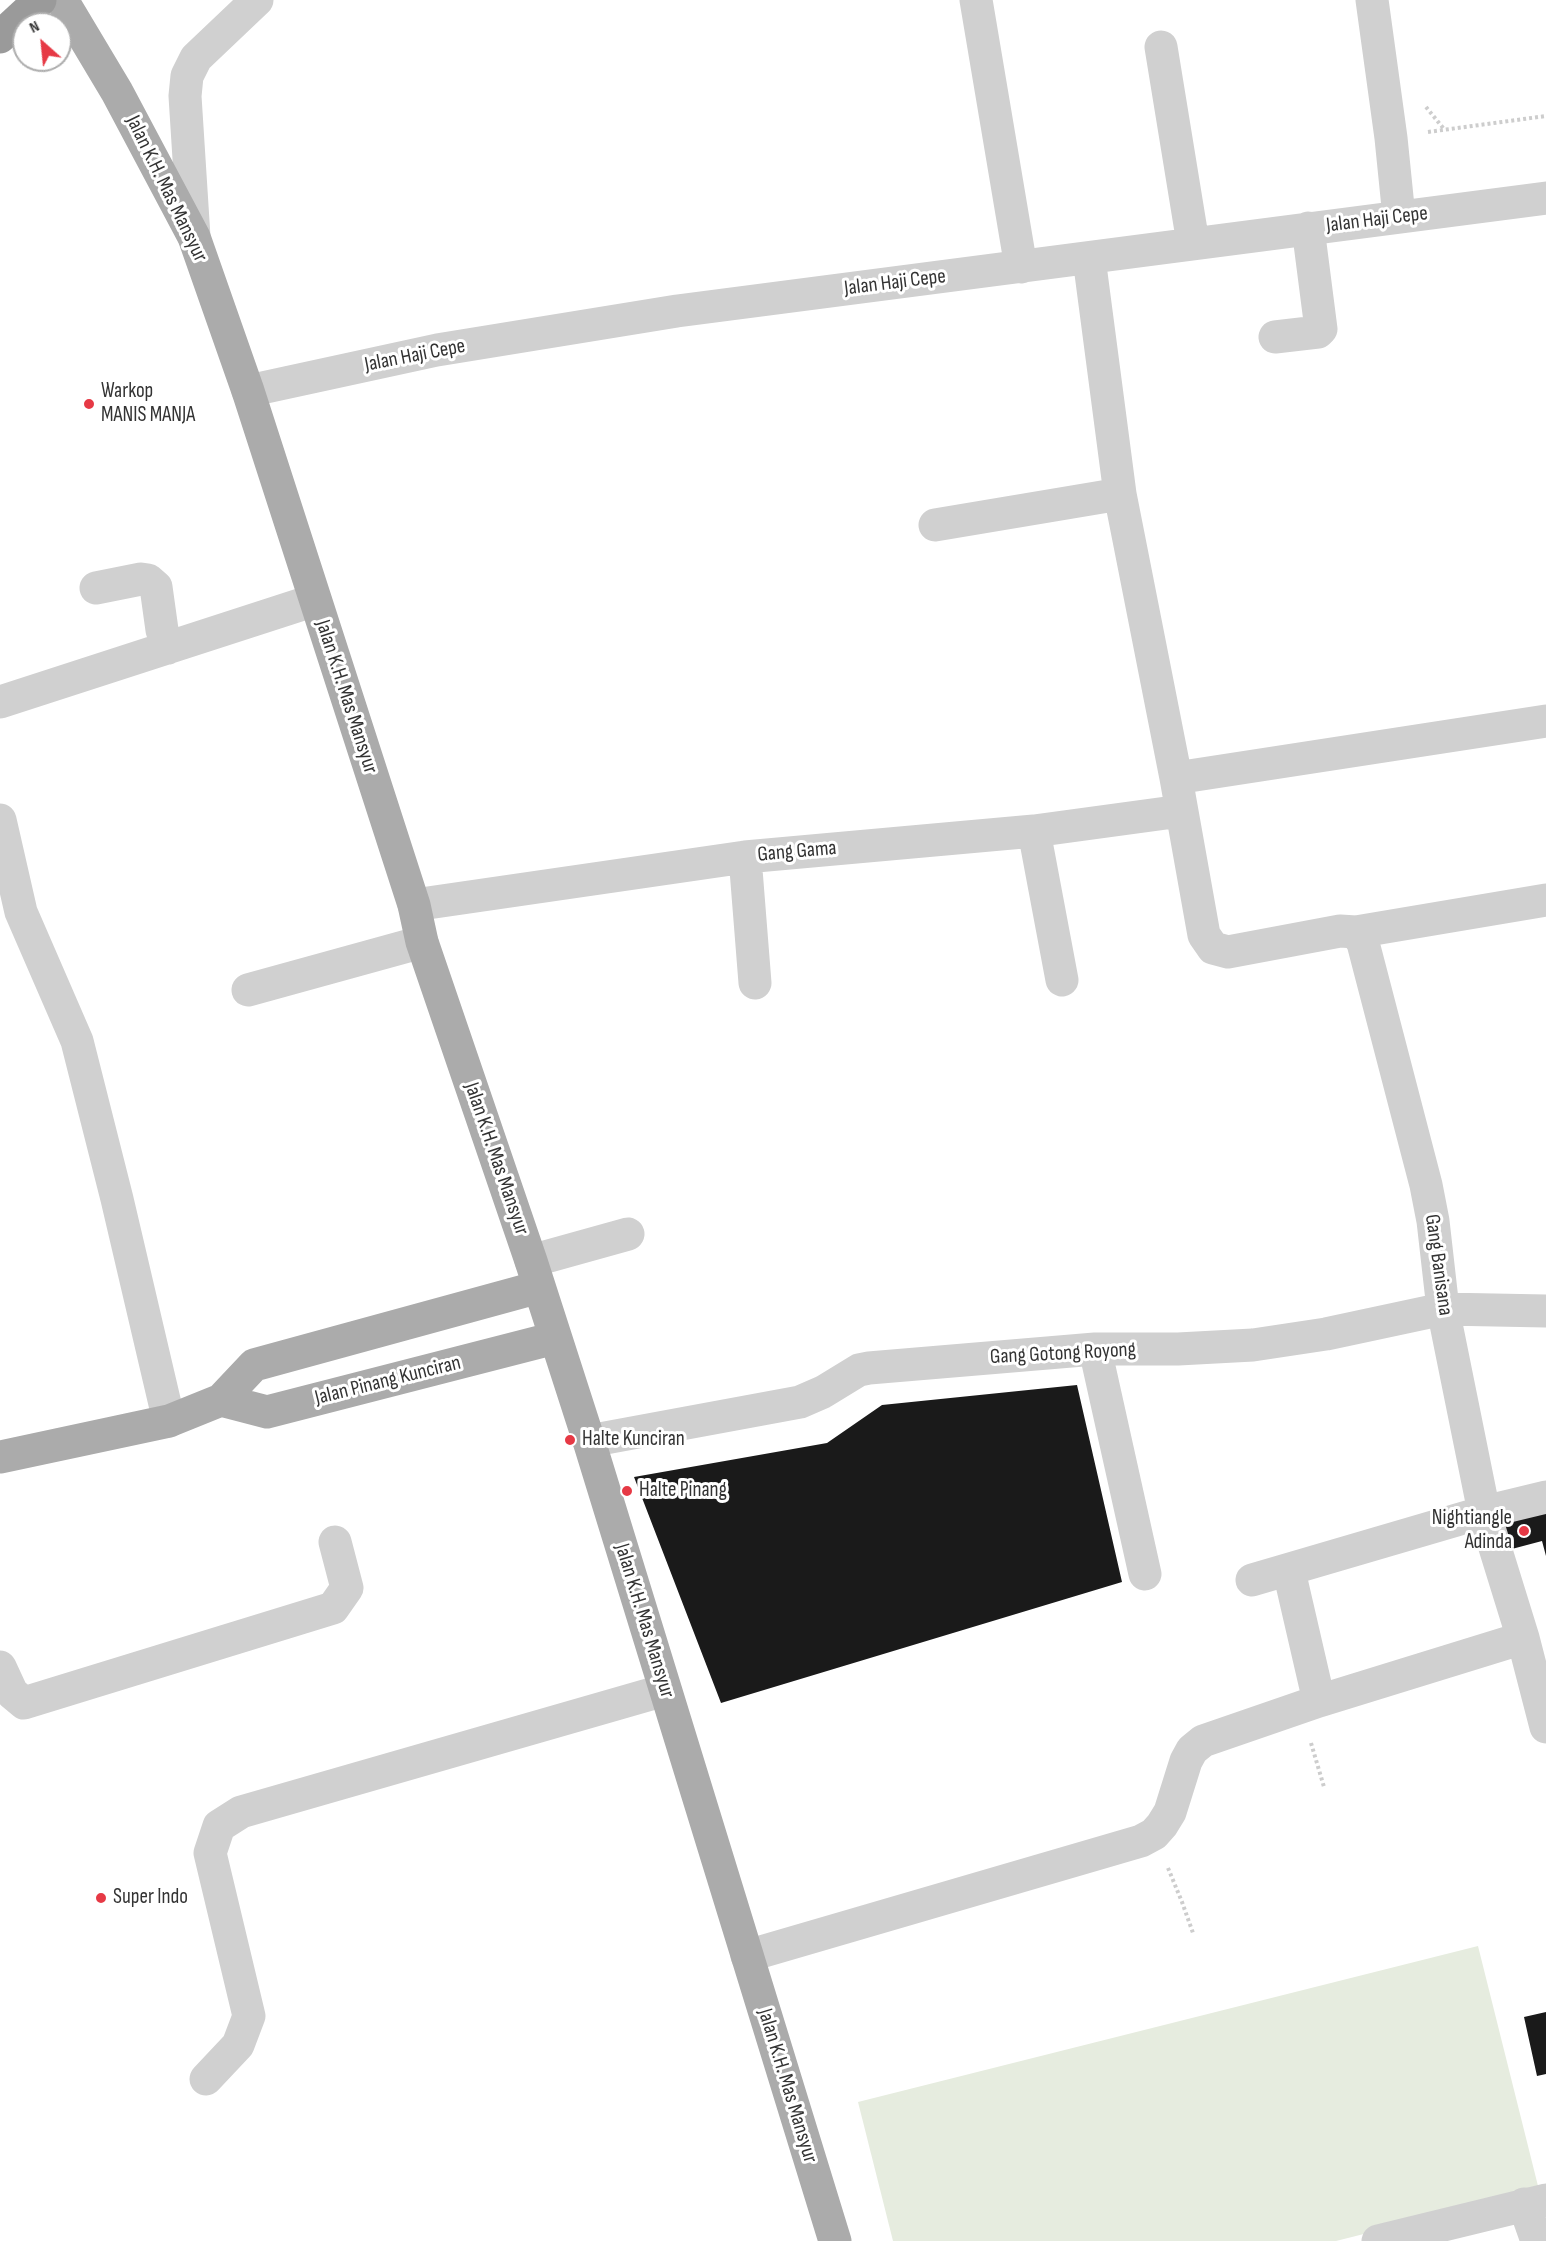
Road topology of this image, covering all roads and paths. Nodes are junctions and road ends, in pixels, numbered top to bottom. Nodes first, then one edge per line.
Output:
1 (40, 0) edge
2 (62, 0) edge
3 (257, 0) edge
4 (976, 0) edge
5 (1372, 0) edge
6 (0, 37) edge
7 (1161, 47) dead end
8 (1546, 116) edge
9 (1391, 138) junction
10 (1546, 198) edge
11 (1399, 217) junction
12 (1308, 228) junction
13 (194, 237) junction
14 (1193, 243) junction
15 (1089, 258) junction
16 (1021, 267) junction
17 (1275, 337) dead end
18 (248, 391) junction
19 (1120, 494) junction
20 (935, 525) dead end
21 (96, 588) dead end
22 (315, 600) junction
23 (168, 648) junction
24 (0, 702) edge
25 (1546, 721) edge
26 (1176, 778) junction
27 (1181, 811) junction
28 (0, 820) edge
29 (1034, 831) junction
30 (745, 857) junction
31 (1546, 900) edge
32 (414, 905) junction
33 (1356, 932) junction
34 (422, 942) junction
35 (1062, 980) dead end
36 (755, 982) dead end
37 (248, 990) dead end
38 (628, 1234) dead end
39 (535, 1274) junction
40 (1443, 1309) junction
41 (1546, 1311) edge
42 (555, 1338) junction
43 (1095, 1349) junction
44 (221, 1400) junction
45 (169, 1421) junction
46 (589, 1441) junction
47 (0, 1457) edge
48 (1546, 1497) edge
49 (1484, 1512) junction
50 (335, 1542) dead end
51 (1289, 1571) junction
52 (1145, 1574) dead end
53 (1252, 1580) dead end
54 (1523, 1638) junction
55 (0, 1667) edge
56 (665, 1690) junction
57 (1310, 1704) junction
58 (1544, 1715) edge
59 (1324, 1787) dead end
60 (1154, 1834) junction
61 (1192, 1933) dead end
62 (747, 1956) junction
63 (206, 2079) dead end
64 (1535, 2202) edge
65 (835, 2241) edge
66 (1378, 2241) edge
67 (1537, 2241) edge

1 - 6 highway
2 - 13 main road, Jalan K.H. Mas Mansyur
3 - 13 street
4 - 16 street
5 - 9 street
7 - 14 street
8 - 9 path
9 - 11 street
10 - 11 street, Jalan Haji Cepe
11 - 12 street, Jalan Haji Cepe
12 - 14 street, Jalan Haji Cepe
12 - 17 street
13 - 18 main road, Jalan K.H. Mas Mansyur
14 - 15 street, Jalan Haji Cepe
15 - 16 street, Jalan Haji Cepe
15 - 19 street
16 - 18 street, Jalan Haji Cepe
18 - 22 main road, Jalan K.H. Mas Mansyur
19 - 20 street
19 - 26 street
21 - 23 street
22 - 23 street
22 - 32 main road, Jalan K.H. Mas Mansyur
23 - 24 street
25 - 26 street
26 - 27 street
27 - 29 street, Gang Gama
27 - 33 street
28 - 45 street
29 - 30 street, Gang Gama
29 - 35 street
30 - 32 street, Gang Gama
30 - 36 street
31 - 33 street
32 - 34 main road, Jalan K.H. Mas Mansyur
33 - 40 street, Gang Banisana
34 - 37 street
34 - 39 main road, Jalan K.H. Mas Mansyur
38 - 39 street
39 - 42 main road, Jalan K.H. Mas Mansyur
39 - 44 main road
40 - 41 street, Gang Gotong Royong
40 - 43 street, Gang Gotong Royong
40 - 49 street, Gang Banisana
42 - 44 main road, Jalan Pinang Kunciran
42 - 46 main road, Jalan K.H. Mas Mansyur
43 - 46 street, Gang Gotong Royong
43 - 52 street
44 - 45 main road
45 - 47 main road
46 - 56 main road, Jalan K.H. Mas Mansyur
48 - 49 street
49 - 51 street
49 - 54 street, Gang Banisana
50 - 55 street
51 - 53 street
51 - 57 street
54 - 57 street
54 - 58 street, Gang Banisana
56 - 62 main road, Jalan K.H. Mas Mansyur
56 - 63 street
57 - 59 path
57 - 60 street
60 - 61 path
60 - 62 street
62 - 65 main road, Jalan K.H. Mas Mansyur
64 - 66 street
64 - 67 street

